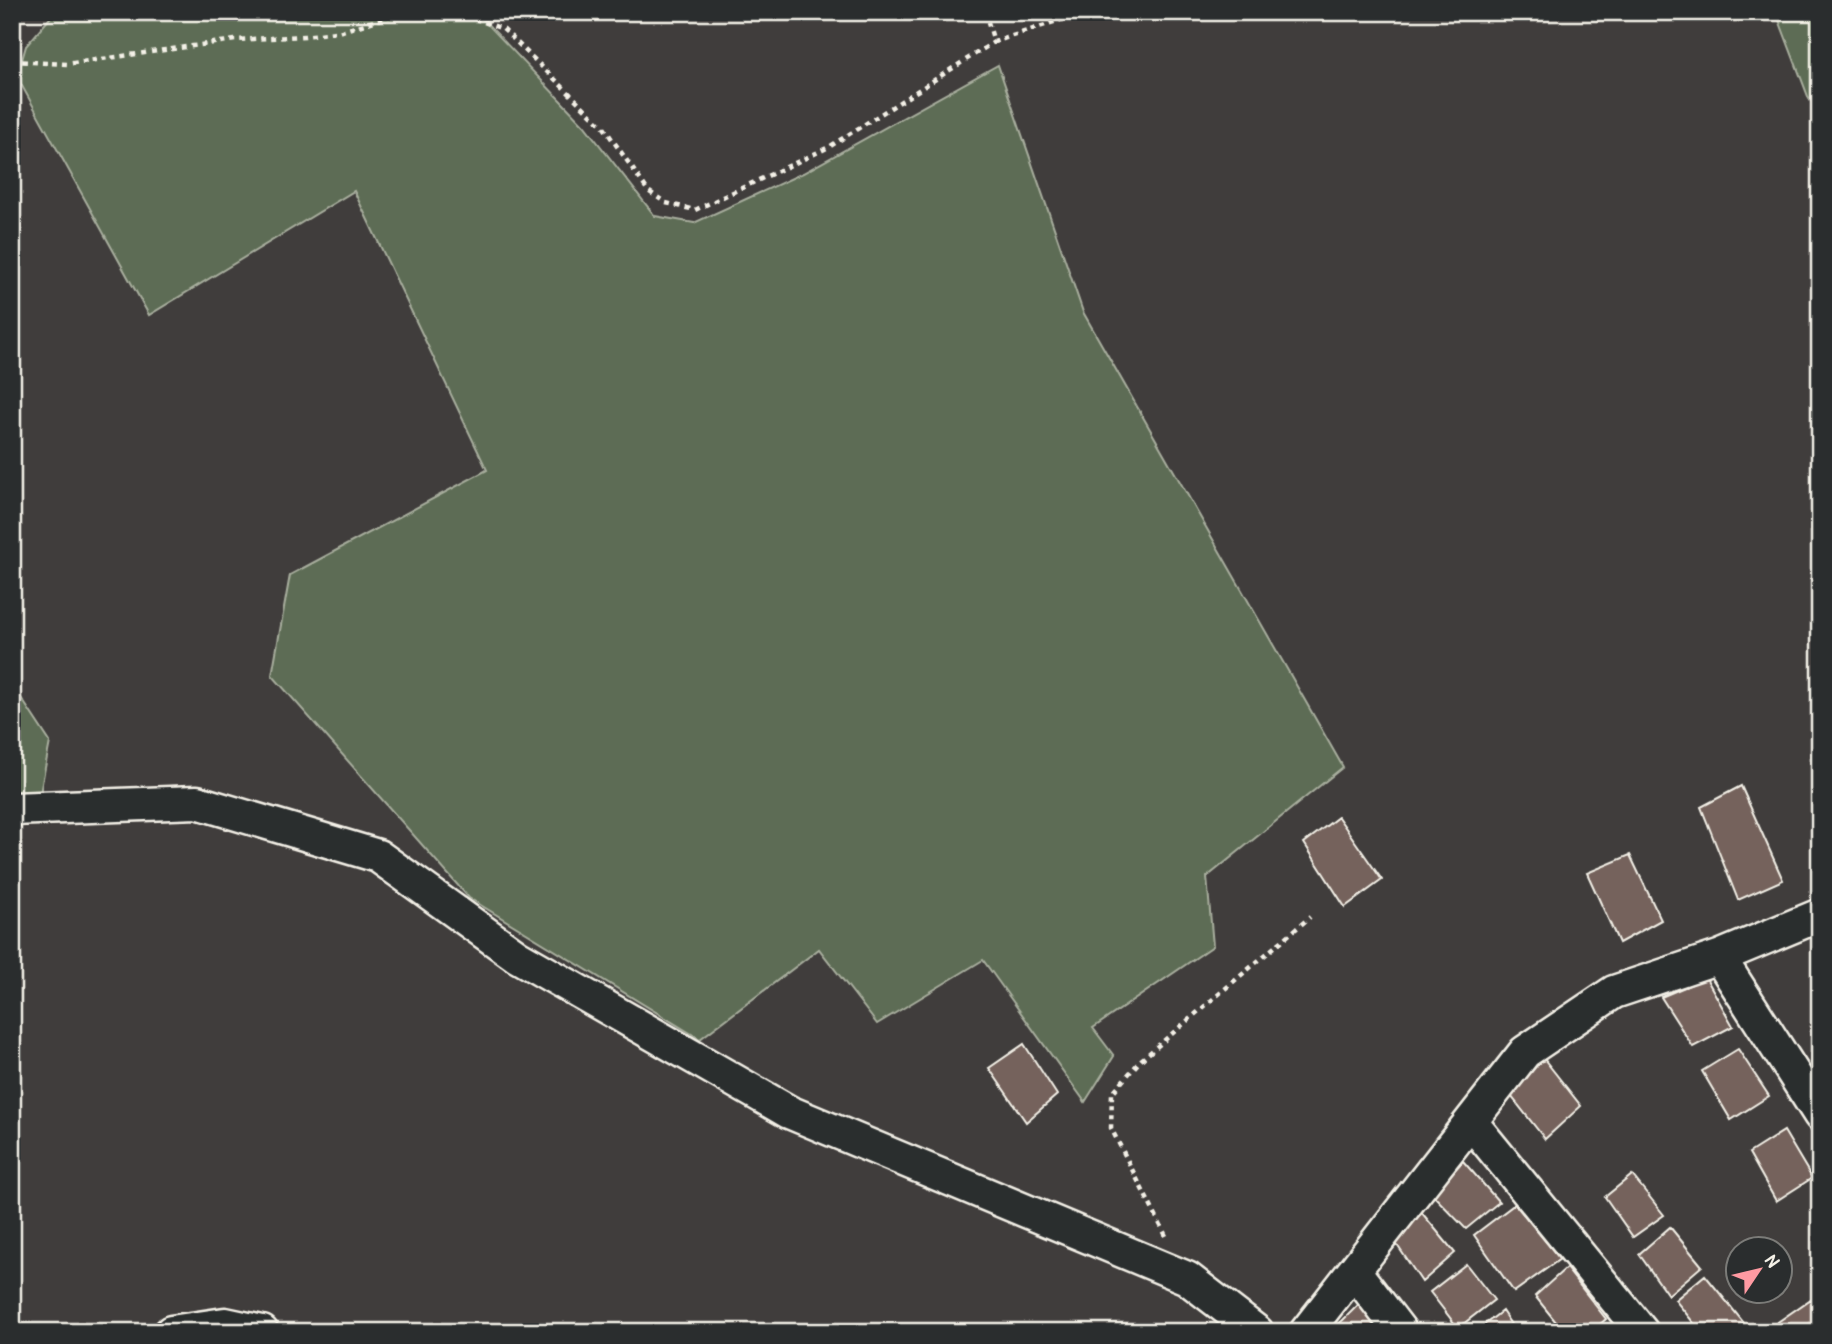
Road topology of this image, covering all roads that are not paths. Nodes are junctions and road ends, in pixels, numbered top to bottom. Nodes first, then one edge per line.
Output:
1 (12, 809) edge
2 (1820, 915) edge
3 (1720, 957) junction
4 (1820, 1115) edge
5 (1471, 1122) junction
6 (1355, 1272) junction
7 (1252, 1330) edge
8 (171, 1332) edge
9 (262, 1332) edge
10 (1306, 1332) edge
11 (1401, 1332) edge
12 (1642, 1332) edge

1 - 7 street
2 - 3 street
3 - 4 street
3 - 5 street
5 - 6 street
5 - 12 street
6 - 10 street
6 - 11 street
8 - 9 street

